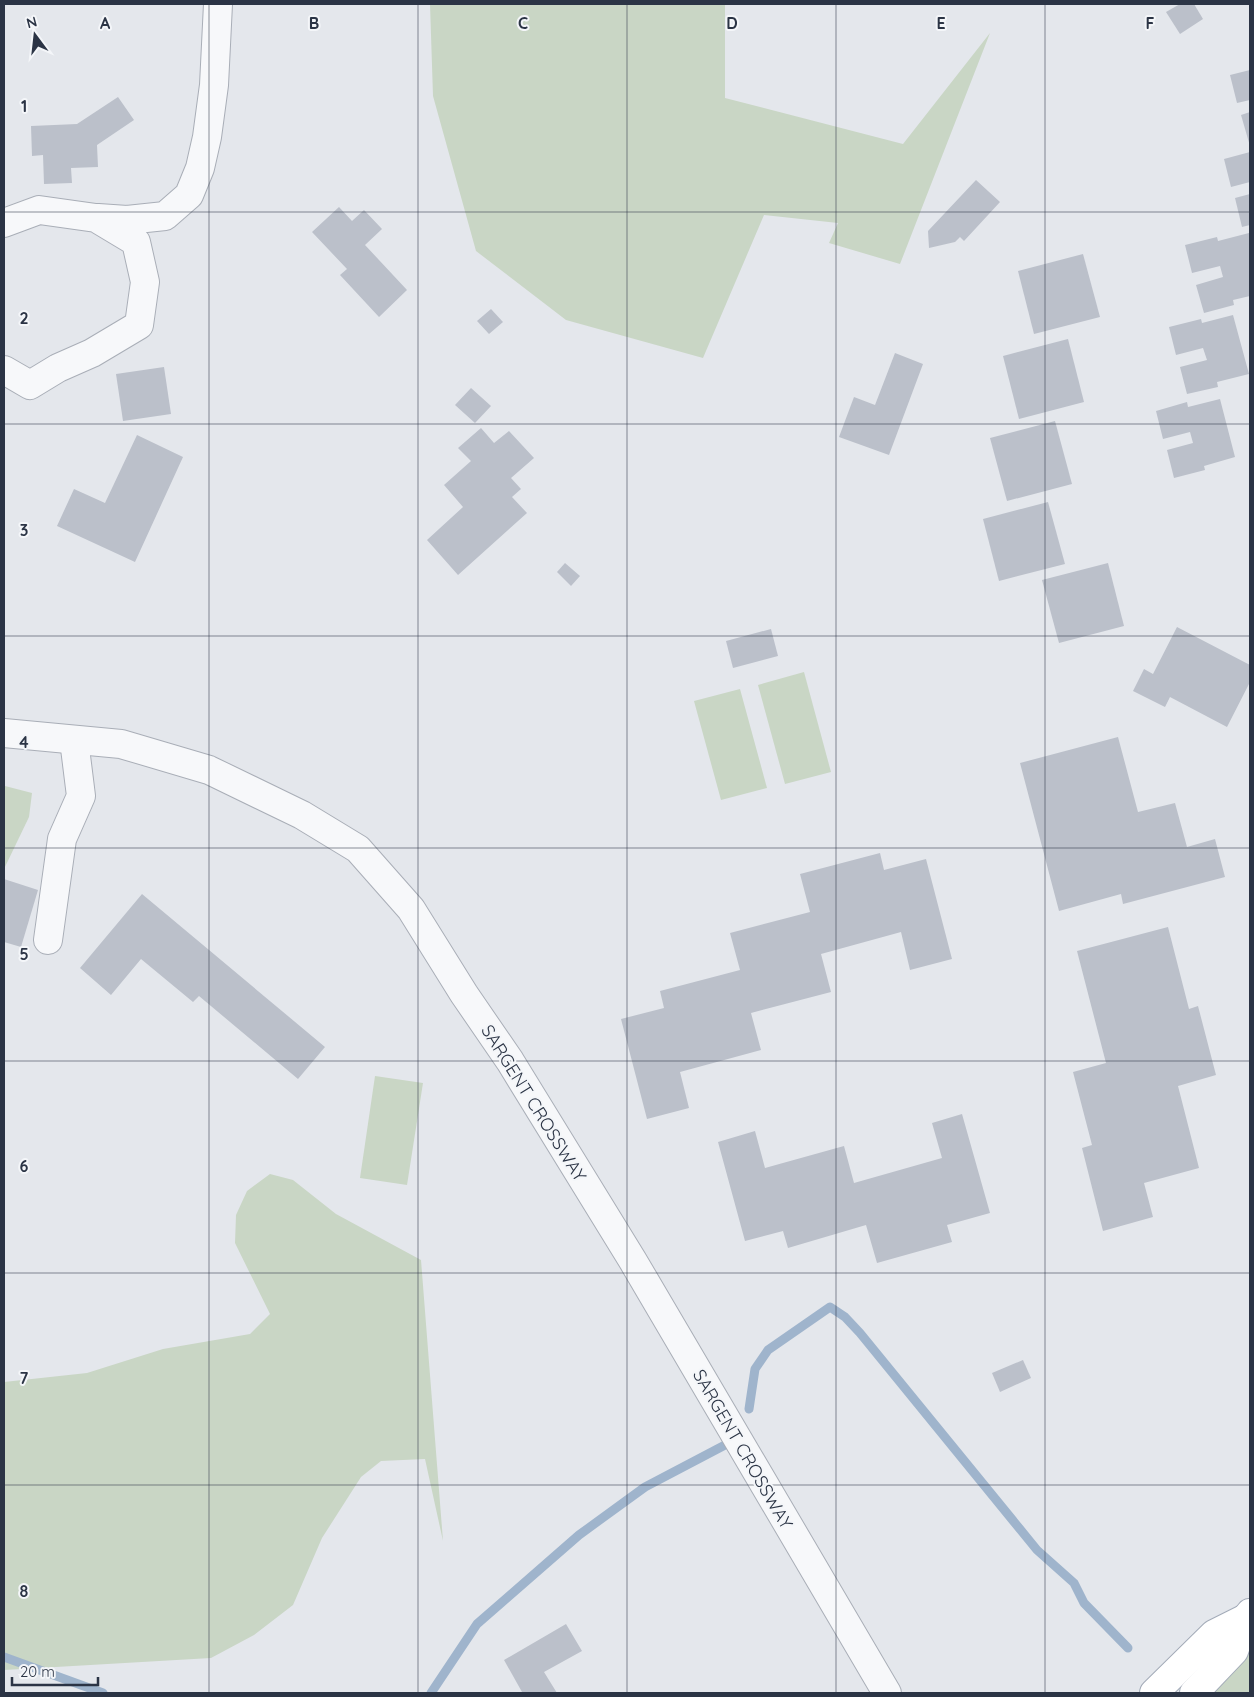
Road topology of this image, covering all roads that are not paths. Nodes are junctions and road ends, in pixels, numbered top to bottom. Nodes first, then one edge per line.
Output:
1 (218, 4) edge
2 (96, 218) junction
3 (4, 223) edge
4 (4, 370) edge
5 (4, 733) edge
6 (74, 740) junction
7 (48, 940) dead end
8 (1248, 1616) edge
9 (887, 1693) edge
10 (1154, 1693) edge
11 (1194, 1693) edge

1 - 2 street
2 - 3 street
2 - 4 street
5 - 6 street, SARGENT CROSSWAY
6 - 7 street
6 - 9 street, SARGENT CROSSWAY
8 - 10 main road
8 - 11 main road

